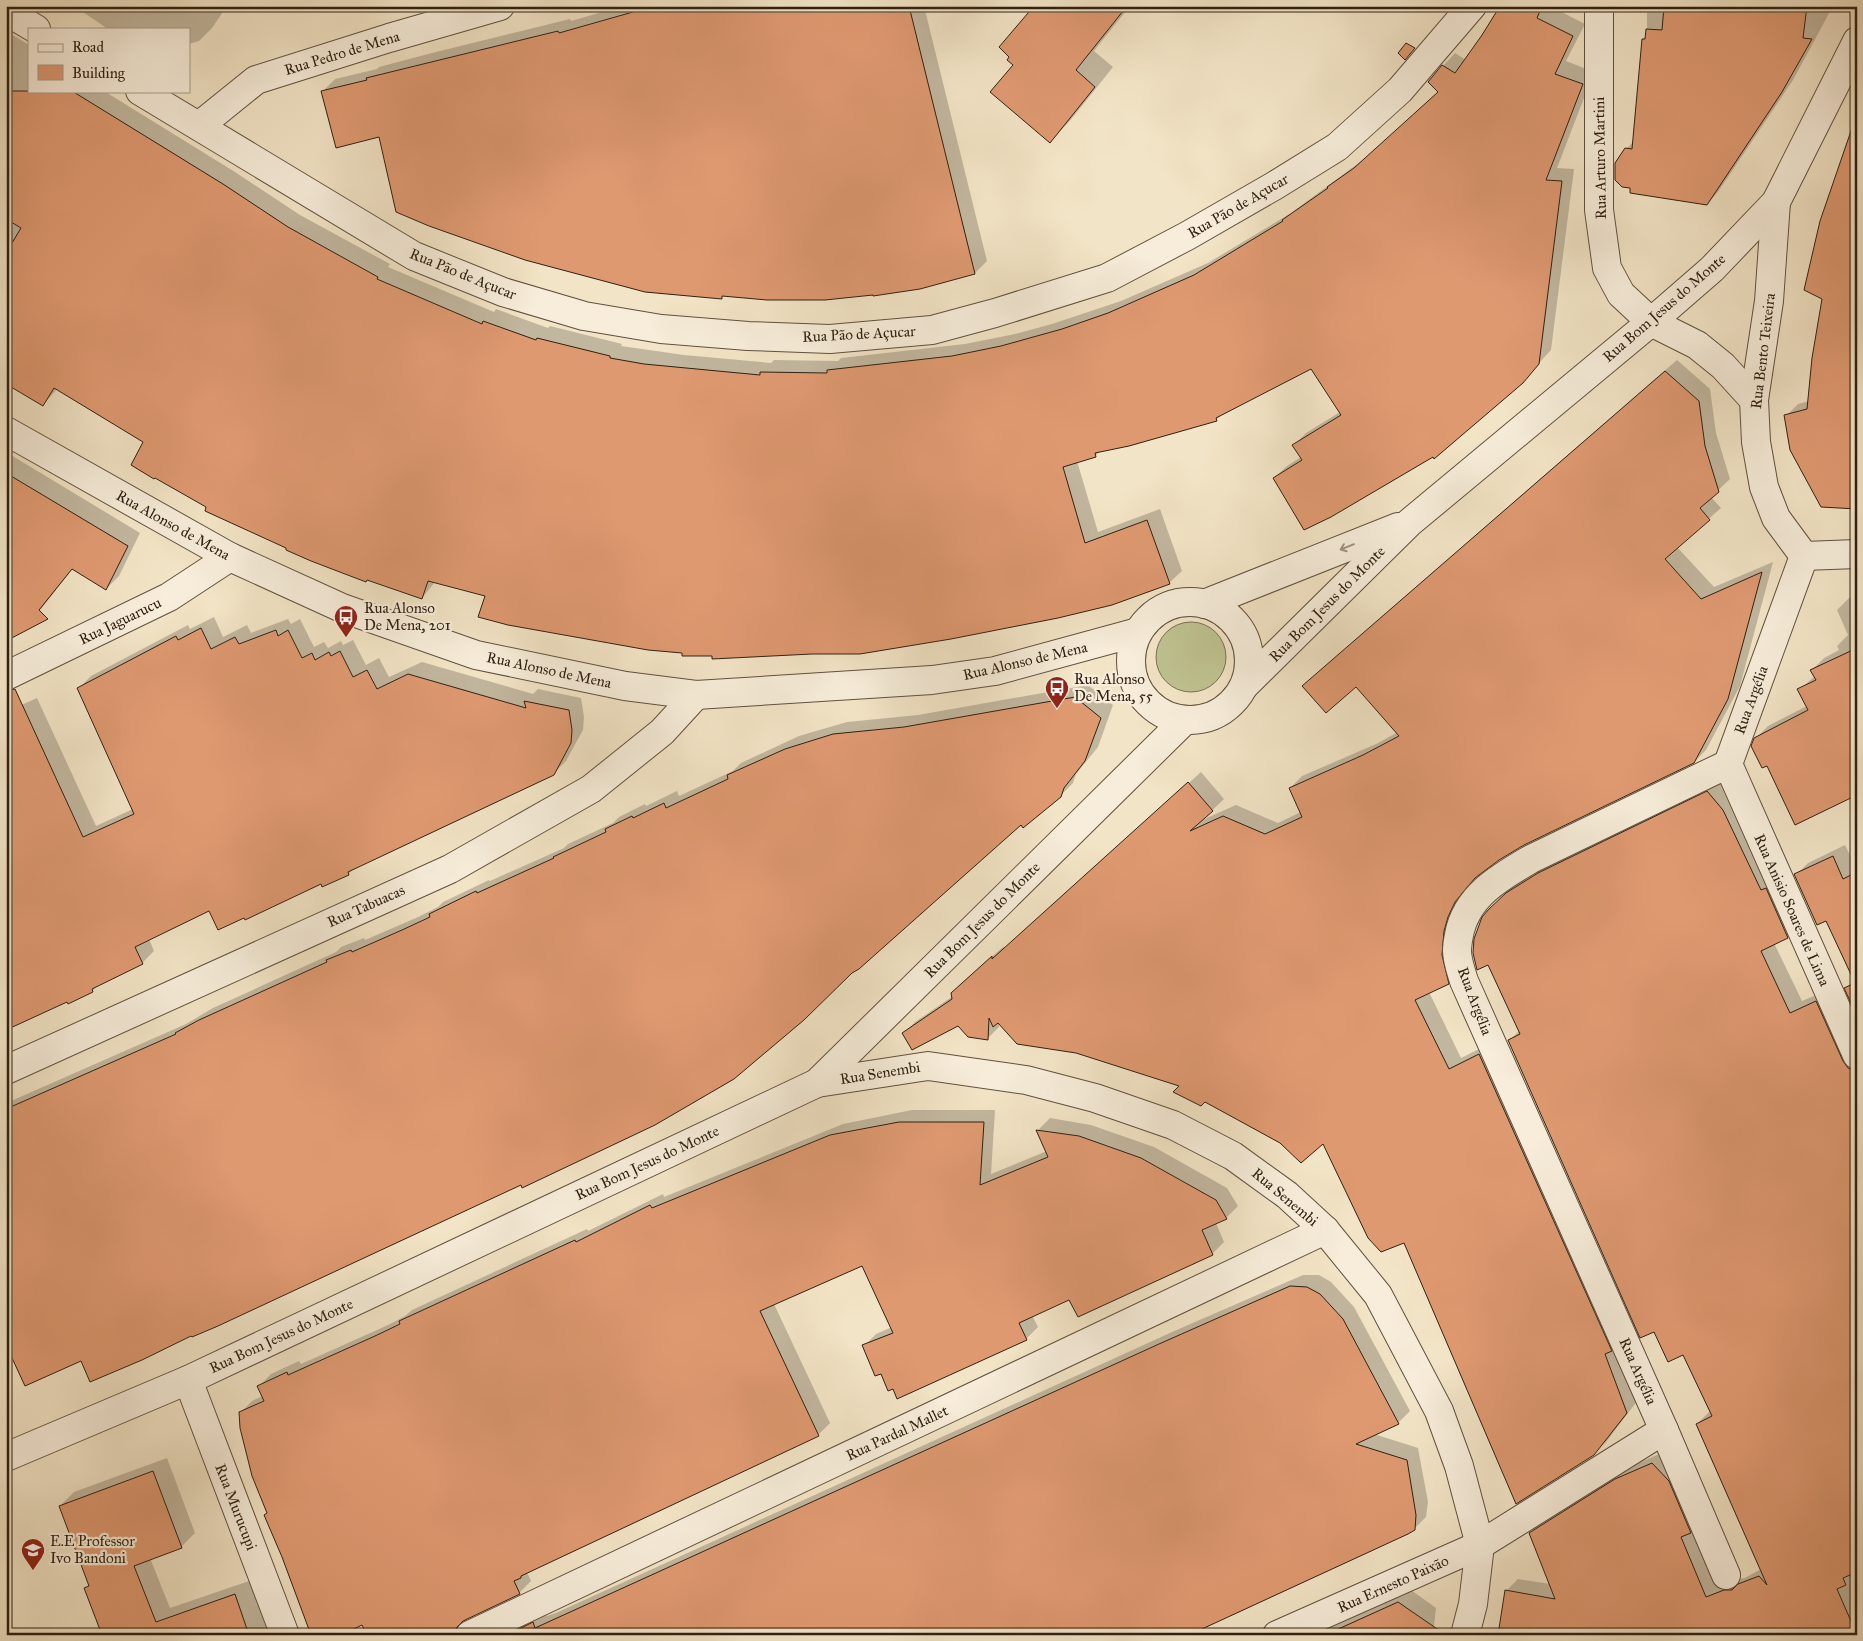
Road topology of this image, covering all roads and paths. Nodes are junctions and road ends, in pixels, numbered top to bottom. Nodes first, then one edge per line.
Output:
1 (500, 6) edge
2 (1472, 6) edge
3 (1599, 6) edge
4 (6, 11) edge
5 (34, 28) edge
6 (1857, 41) edge
7 (142, 92) edge
8 (199, 126) junction
9 (1776, 202) junction
10 (1652, 322) junction
11 (1754, 400) junction
12 (6, 431) edge
13 (1409, 523) junction
14 (1857, 554) edge
15 (1804, 556) junction
16 (230, 557) junction
17 (1204, 604) junction
18 (1138, 632) junction
19 (6, 676) edge
20 (1245, 685) junction
21 (696, 695) junction
22 (1185, 720) junction
23 (1728, 764) junction
24 (1857, 1055) edge
25 (6, 1070) edge
26 (817, 1083) junction
27 (1324, 1230) junction
28 (188, 1380) junction
29 (1664, 1430) junction
30 (6, 1457) edge
31 (1480, 1545) junction
32 (1726, 1575) dead end
33 (285, 1635) edge
34 (470, 1635) edge
35 (1277, 1635) edge
36 (1465, 1635) edge

1 - 8 street, Rua Pedro de Mena
2 - 8 street, Rua Pão de Açucar
3 - 10 street, Rua Arturo Martini
4 - 5 street
6 - 9 street, Rua Bom Jesus do Monte
7 - 8 street, Rua Pão de Açucar
9 - 10 street, Rua Bom Jesus do Monte
9 - 11 street, Rua Bento Teixeira
10 - 11 street, Rua Arturo Martini
10 - 13 street, Rua Bom Jesus do Monte
11 - 15 street, Rua Bento Teixeira
12 - 16 street, Rua Alonso de Mena
13 -> 17 street, Rua Bom Jesus do Monte
13 - 20 street, Rua Bom Jesus do Monte
14 - 15 street
15 - 23 street, Rua Argélia
16 - 19 street, Rua Jaguarucu
16 - 21 street, Rua Alonso de Mena
17 - 18 street
17 - 20 street
18 - 21 street, Rua Alonso de Mena
18 - 22 street
20 - 22 street
21 - 25 street, Rua Tabuacas
22 - 26 street, Rua Bom Jesus do Monte
23 - 24 street, Rua Anisio Soares de Lima
23 - 29 street, Rua Argélia
26 - 27 street, Rua Senembi
26 - 28 street, Rua Bom Jesus do Monte
27 - 31 street, Rua Senembi
27 - 34 street, Rua Pardal Mallet
28 - 30 street, Rua Bom Jesus do Monte
28 - 33 street, Rua Murucupi
29 - 31 street
29 - 32 street, Rua Argélia
31 - 35 street, Rua Ernesto Paixão
31 - 36 street, Rua Senembi

